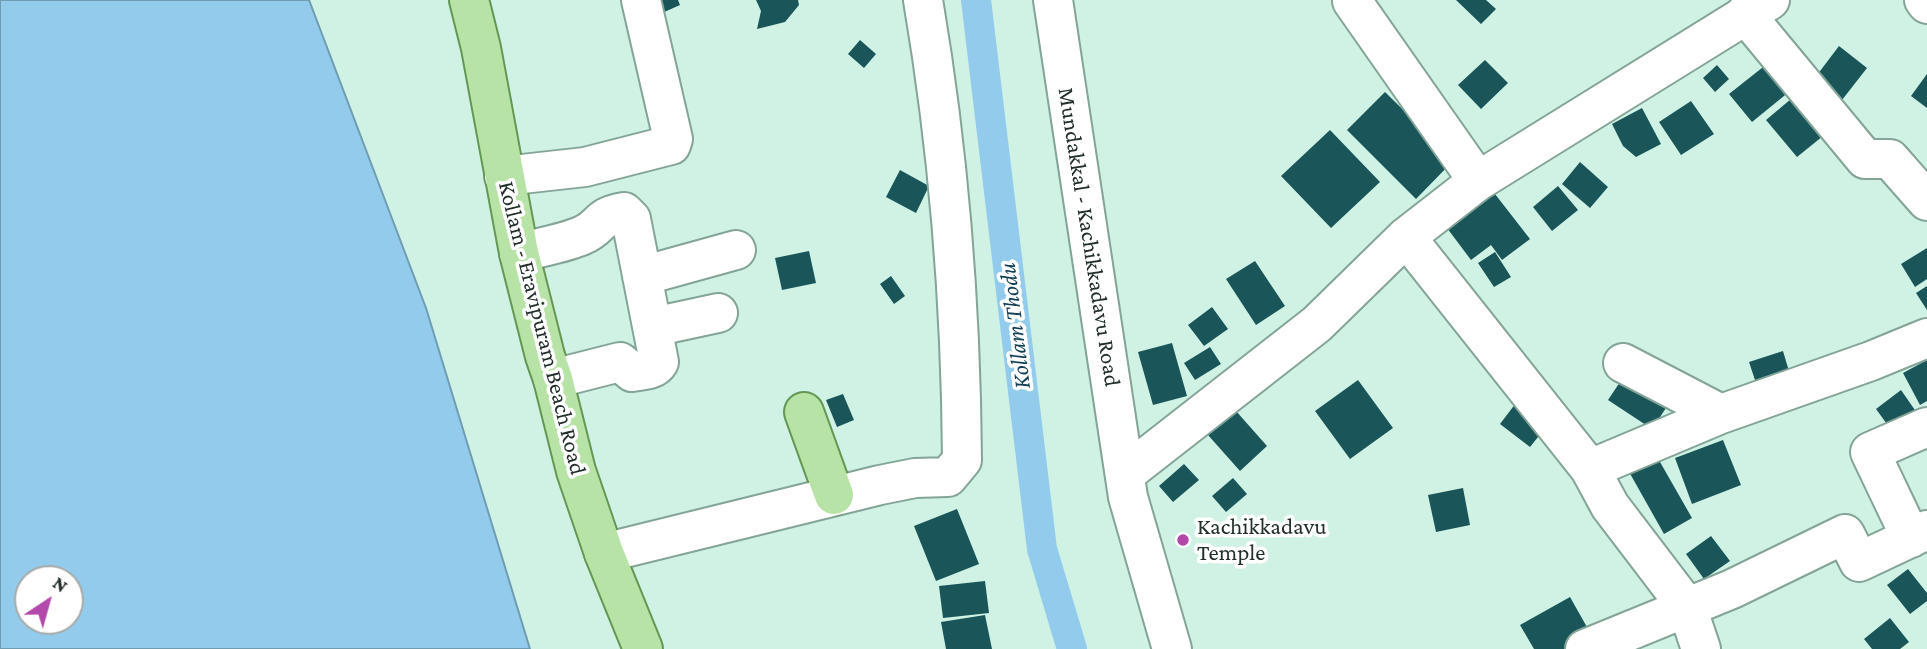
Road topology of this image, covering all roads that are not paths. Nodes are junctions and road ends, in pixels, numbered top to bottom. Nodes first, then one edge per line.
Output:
1 (469, 0) edge
2 (641, 0) edge
3 (923, 0) edge
4 (1053, 0) edge
5 (1352, 1) edge
6 (1758, 7) edge
7 (504, 176) junction
8 (1478, 181) junction
9 (1927, 201) edge
10 (1406, 237) junction
11 (736, 250) dead end
12 (519, 253) junction
13 (642, 276) junction
14 (718, 313) dead end
15 (653, 327) junction
16 (1927, 338) edge
17 (1623, 363) dead end
18 (553, 379) junction
19 (804, 412) dead end
20 (1721, 414) junction
21 (1927, 427) edge
22 (1590, 469) junction
23 (1125, 474) junction
24 (834, 495) junction
25 (1919, 534) edge
26 (604, 553) junction
27 (1687, 607) junction
28 (643, 649) edge
29 (1172, 649) edge
30 (1585, 649) edge
31 (1701, 649) edge

1 - 7 main road, Kollam - Eravipuram Beach Road
2 - 7 street
3 - 24 street
4 - 23 street, Mundakkal - Kachikkadavu Road
5 - 8 street
6 - 8 street
6 - 9 street
7 - 12 main road, Kollam - Eravipuram Beach Road
8 - 10 street
10 - 22 street
10 - 23 street
11 - 13 street
12 - 13 street
12 - 18 main road, Kollam - Eravipuram Beach Road
13 - 15 street
14 - 15 street
15 - 18 street
16 - 20 street
17 - 20 street
18 - 26 main road, Kollam - Eravipuram Beach Road
19 - 24 main road
20 - 22 street
21 - 25 street
22 - 27 street
23 - 29 street, Mundakkal - Kachikkadavu Road
24 - 26 street
25 - 27 street
26 - 28 main road, Kollam - Eravipuram Beach Road
27 - 30 street
27 - 31 street

